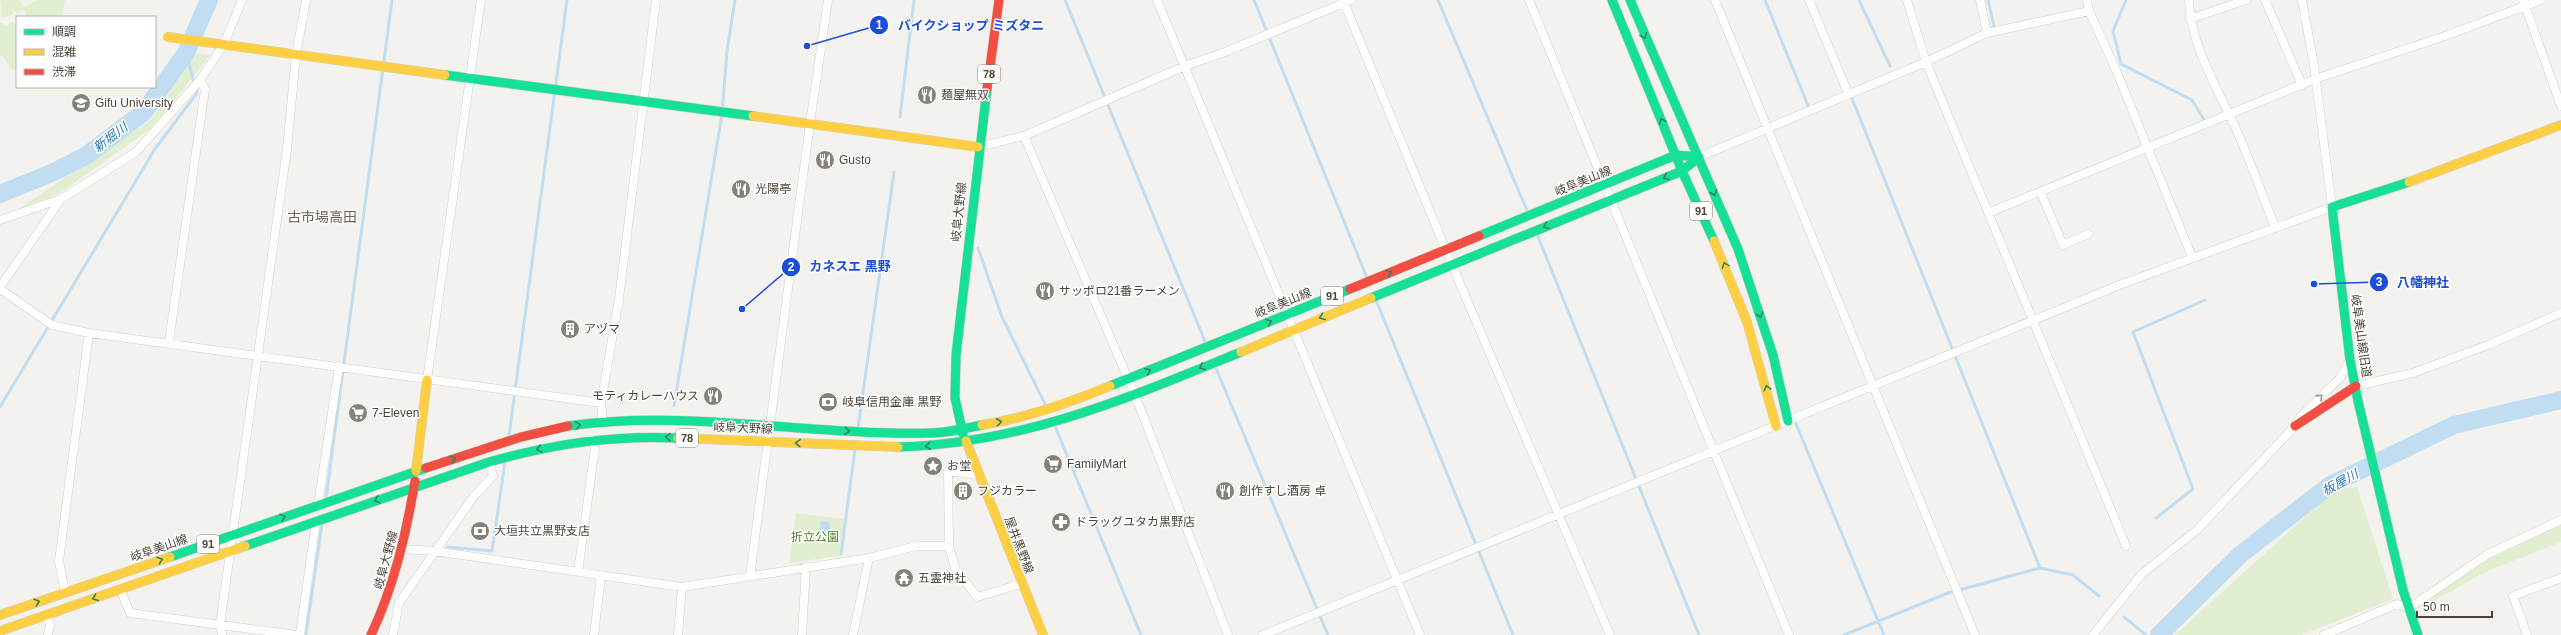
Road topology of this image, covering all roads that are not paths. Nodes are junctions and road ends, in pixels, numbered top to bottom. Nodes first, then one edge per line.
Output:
1 (242, 0) edge
2 (306, 0) edge
3 (481, 0) edge
4 (656, 0) edge
5 (828, 0) edge
6 (999, 0) edge
7 (1157, 0) edge
8 (1528, 0) edge
9 (1612, 0) edge
10 (1630, 0) edge
11 (1715, 0) edge
12 (1809, 0) edge
13 (1907, 0) edge
14 (1980, 0) edge
15 (2087, 0) edge
16 (2189, 0) edge
17 (2246, 0) edge
18 (2265, 0) edge
19 (2302, 0) edge
20 (2541, 0) edge
21 (1346, 1) edge
22 (2524, 3) edge
23 (2089, 11) junction
24 (2190, 19) junction
25 (1987, 33) junction
26 (168, 37) dead end
27 (221, 44) junction
28 (296, 55) junction
29 (1926, 62) junction
30 (1185, 66) junction
31 (471, 78) junction
32 (2315, 79) junction
33 (200, 80) junction
34 (2302, 85) junction
35 (1848, 93) junction
36 (643, 102) junction
37 (2561, 106) edge
38 (2230, 114) junction
39 (810, 124) junction
40 (2561, 125) edge
41 (1766, 127) junction
42 (1024, 136) junction
43 (978, 147) junction
44 (2149, 148) junction
45 (1676, 155) junction
46 (1699, 157) junction
47 (1682, 171) junction
48 (1604, 186) junction
49 (2041, 193) junction
50 (61, 199) junction
51 (1610, 200) junction
52 (2332, 207) junction
53 (1988, 213) junction
54 (0, 220) edge
55 (2275, 227) junction
56 (2088, 234) dead end
57 (1445, 249) junction
58 (2192, 257) junction
59 (1452, 265) junction
60 (0, 288) edge
61 (2561, 313) edge
62 (1287, 315) junction
63 (2033, 320) junction
64 (1293, 329) junction
65 (89, 333) junction
66 (169, 342) junction
67 (257, 355) junction
68 (2350, 360) junction
69 (339, 366) junction
70 (1128, 379) junction
71 (426, 380) junction
72 (2356, 386) junction
73 (1873, 387) junction
74 (1135, 395) junction
75 (602, 403) junction
76 (603, 421) junction
77 (1788, 421) junction
78 (1776, 426) junction
79 (2295, 426) junction
80 (960, 427) junction
81 (770, 428) junction
82 (592, 439) junction
83 (769, 441) junction
84 (966, 441) junction
85 (1713, 452) junction
86 (490, 462) junction
87 (416, 472) junction
88 (979, 475) junction
89 (414, 488) junction
90 (318, 505) junction
91 (1559, 514) junction
92 (2561, 520) edge
93 (316, 521) junction
94 (232, 536) junction
95 (949, 546) junction
96 (2126, 546) dead end
97 (402, 549) junction
98 (434, 551) junction
99 (230, 552) junction
100 (869, 558) junction
101 (806, 567) junction
102 (578, 572) junction
103 (601, 576) junction
104 (750, 576) junction
105 (2561, 578) edge
106 (1398, 581) junction
107 (1021, 584) junction
108 (682, 587) junction
109 (120, 589) junction
110 (65, 592) junction
111 (2410, 608) junction
112 (0, 615) edge
113 (47, 616) junction
114 (220, 624) junction
115 (0, 631) edge
116 (48, 635) edge
117 (222, 635) edge
118 (297, 635) edge
119 (300, 635) edge
120 (371, 635) edge
121 (393, 635) edge
122 (594, 635) edge
123 (678, 635) edge
124 (802, 635) edge
125 (853, 635) edge
126 (1043, 635) edge
127 (1228, 635) edge
128 (1263, 635) edge
129 (1420, 635) edge
130 (1610, 635) edge
131 (1789, 635) edge
132 (1975, 635) edge
133 (2092, 635) edge
134 (2324, 635) edge
135 (2418, 635) edge
136 (2527, 635) edge

1 - 27 street
2 - 28 street
3 - 31 street
4 - 36 street
5 - 39 street
6 - 43 main road, 岐阜大野線 / 78
7 - 30 street
8 - 48 street
45 -> 9 main road, 91
10 -> 46 main road, 91
11 - 41 street
12 - 35 street
13 - 29 street
14 - 25 street
15 - 23 street
16 - 24 street
17 - 24 street
18 - 34 street
19 - 32 street, 岐阜美山線旧道
20 - 22 street
21 - 30 street
21 - 57 street
22 - 32 street
22 - 37 street
23 - 25 street
23 - 44 street
24 - 38 street
25 - 29 street
26 - 27 main road
27 - 28 main road
27 - 33 street
28 - 31 main road
28 - 67 street
29 - 35 street
29 - 53 street
30 - 42 street
30 - 62 street
31 - 36 main road
31 - 71 street
32 - 34 street
32 - 52 street, 岐阜美山線旧道
33 - 50 street
33 - 66 street
34 - 38 street
35 - 41 street
36 - 39 main road
36 - 75 street
38 - 44 street
38 - 55 street
39 - 43 main road
39 - 81 street
40 - 52 main road
41 - 46 street
41 - 73 street
42 - 43 street
42 - 70 street
43 - 80 main road, 岐阜大野線 / 78
44 - 49 street
44 - 58 street
45 - 46 main road, 岐阜美山線 / 91
45 - 47 main road, 91
45 - 48 main road, 岐阜美山線 / 91
46 - 47 main road, 91
46 -> 77 main road, 91
47 -> 51 main road, 91
78 -> 47 main road, 91
48 - 51 street
48 - 57 main road, 岐阜美山線 / 91
49 - 53 street
49 - 56 street
50 - 54 street
50 - 60 street
51 -> 59 main road, 91
51 - 85 street
52 - 55 street
52 - 68 main road, 岐阜美山線旧道
53 - 63 street
55 - 58 street
57 - 59 street
62 -> 57 main road, 岐阜美山線 / 91
58 - 63 street
59 -> 64 main road, 91
59 - 91 street
60 - 65 street
61 - 72 street
62 - 64 street
70 -> 62 main road, 岐阜美山線 / 91
63 - 73 street
63 - 96 street
64 -> 74 main road, 91
64 - 106 street
65 - 66 street
65 - 110 street
66 - 67 street
67 - 69 street
67 - 94 street
68 - 72 main road, 岐阜美山線旧道
79 -> 68 street
69 - 71 street
69 - 90 street
70 - 74 street
80 -> 70 main road, 岐阜美山線 / 91
71 - 75 street
71 - 87 main road
72 - 79 main road, 岐阜美山線旧道
72 - 111 main road
73 - 77 street
73 - 132 street
74 - 84 main road, 91
74 - 127 street
75 - 76 street
76 - 81 main road, 岐阜大野線 / 78
87 -> 76 main road, 岐阜大野線 / 78
77 - 78 street
78 - 85 street
79 - 133 street, 岐阜美山線旧道
81 -> 80 main road, 岐阜大野線 / 78
80 - 84 main road, 岐阜大野線 / 78
81 - 83 street
83 -> 82 main road, 岐阜大野線 / 78
82 -> 86 main road, 岐阜大野線 / 78
82 - 102 street
84 -> 83 main road, 岐阜大野線 / 78
83 - 104 street
84 - 88 main road, 屋井黒野線
85 - 91 street
85 - 131 street
86 - 89 main road, 岐阜大野線 / 78
86 - 98 street
87 - 89 main road, 岐阜大野線
87 - 90 main road, 岐阜美山線 / 91
88 - 95 street
88 - 107 main road, 屋井黒野線
89 -> 93 main road, 91
89 - 97 main road, 岐阜大野線
94 -> 90 main road, 岐阜美山線 / 91
91 - 106 street
91 - 130 street
92 - 111 street
93 - 99 main road, 91
93 - 119 street
94 - 99 street
110 -> 94 main road, 岐阜美山線 / 91
95 - 100 street
95 - 107 street
97 - 98 street
97 - 120 main road, 岐阜大野線
98 - 102 street
98 - 121 street
99 - 109 main road, 91
99 - 114 street
100 - 101 street
100 - 125 street
101 - 104 street
101 - 124 street
102 - 103 street
103 - 108 street
103 - 122 street
104 - 108 street
105 - 136 street
106 - 128 street
106 - 129 street
107 - 126 main road, 屋井黒野線
108 - 123 street
109 -> 113 main road, 91
109 - 114 street
112 -> 110 main road, 岐阜美山線 / 91
111 - 134 street
111 - 135 main road
113 - 115 main road, 91
113 - 116 street
114 - 117 street
114 - 118 street

